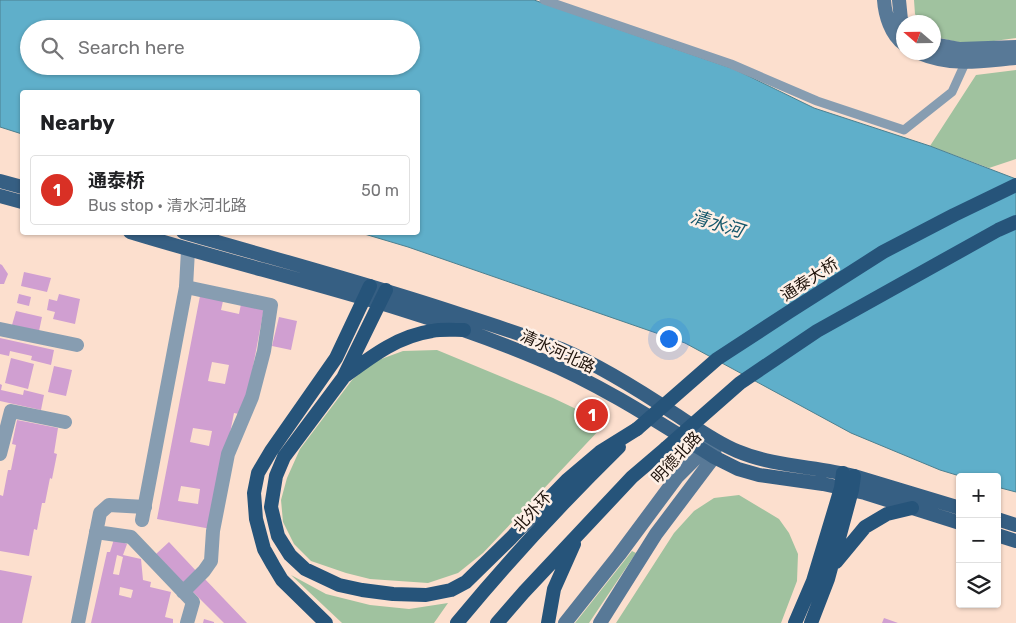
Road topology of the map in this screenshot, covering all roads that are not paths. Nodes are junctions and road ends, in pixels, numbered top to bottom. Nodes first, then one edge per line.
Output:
1 (544, 0) edge
2 (884, 0) edge
3 (898, 0) edge
4 (900, 15) edge
5 (896, 34) edge
6 (941, 45) edge
7 (1016, 47) edge
8 (967, 56) junction
9 (1016, 58) edge
10 (934, 60) edge
11 (0, 181) edge
12 (1016, 185) edge
13 (20, 186) edge
14 (0, 196) edge
15 (20, 201) edge
16 (1016, 222) edge
17 (140, 235) edge
18 (191, 235) edge
19 (188, 250) junction
20 (186, 287) junction
21 (367, 292) junction
22 (384, 297) junction
23 (0, 329) edge
24 (464, 330) junction
25 (77, 345) dead end
26 (343, 378) junction
27 (6, 409) edge
28 (65, 422) dead end
29 (637, 429) junction
30 (715, 439) junction
31 (0, 454) edge
32 (709, 454) junction
33 (848, 482) junction
34 (956, 507) edge
35 (912, 508) junction
36 (1001, 520) edge
37 (956, 522) edge
38 (1016, 525) edge
39 (96, 532) junction
40 (579, 533) junction
41 (1001, 536) edge
42 (1016, 541) edge
43 (828, 579) junction
44 (183, 592) junction
45 (78, 623) edge
46 (187, 623) edge
47 (326, 623) edge
48 (457, 623) edge
49 (497, 623) edge
50 (548, 623) edge
51 (565, 623) edge
52 (600, 623) edge
53 (795, 623) edge
54 (811, 623) edge

1 - 8 lane
2 - 5 main road
3 - 4 main road
6 - 8 main road
7 - 8 main road
8 - 9 main road
8 - 10 main road
11 - 13 main road
12 - 29 highway, 通泰大桥, bridge
14 - 15 main road
16 - 40 highway, bridge
17 - 19 main road, 清水河北路
18 - 21 main road, 清水河北路
19 - 20 street
19 - 21 main road, 清水河北路
20 - 39 street
20 - 44 street
21 - 22 main road, 清水河北路
21 - 47 highway
22 - 24 main road, 清水河北路
22 - 26 highway
22 - 30 main road, 清水河北路
23 - 25 street
24 - 26 highway
24 - 32 main road, 清水河北路
26 - 29 highway
27 - 28 street
27 - 31 street
29 - 48 highway, 北外环
30 - 32 main road, 明德北路
30 - 33 main road, 清水河北路
32 - 33 main road, 清水河北路
32 - 51 main road, 明德北路
32 - 52 main road, 明德北路
33 - 34 main road, 清水河北路
33 - 35 main road, 清水河北路
33 - 43 highway
33 - 53 highway
35 - 37 main road, 清水河北路
35 - 43 highway
36 - 38 main road
39 - 44 street
39 - 45 street
40 - 49 highway
40 - 50 highway
41 - 42 main road
43 - 54 highway
44 - 46 street

